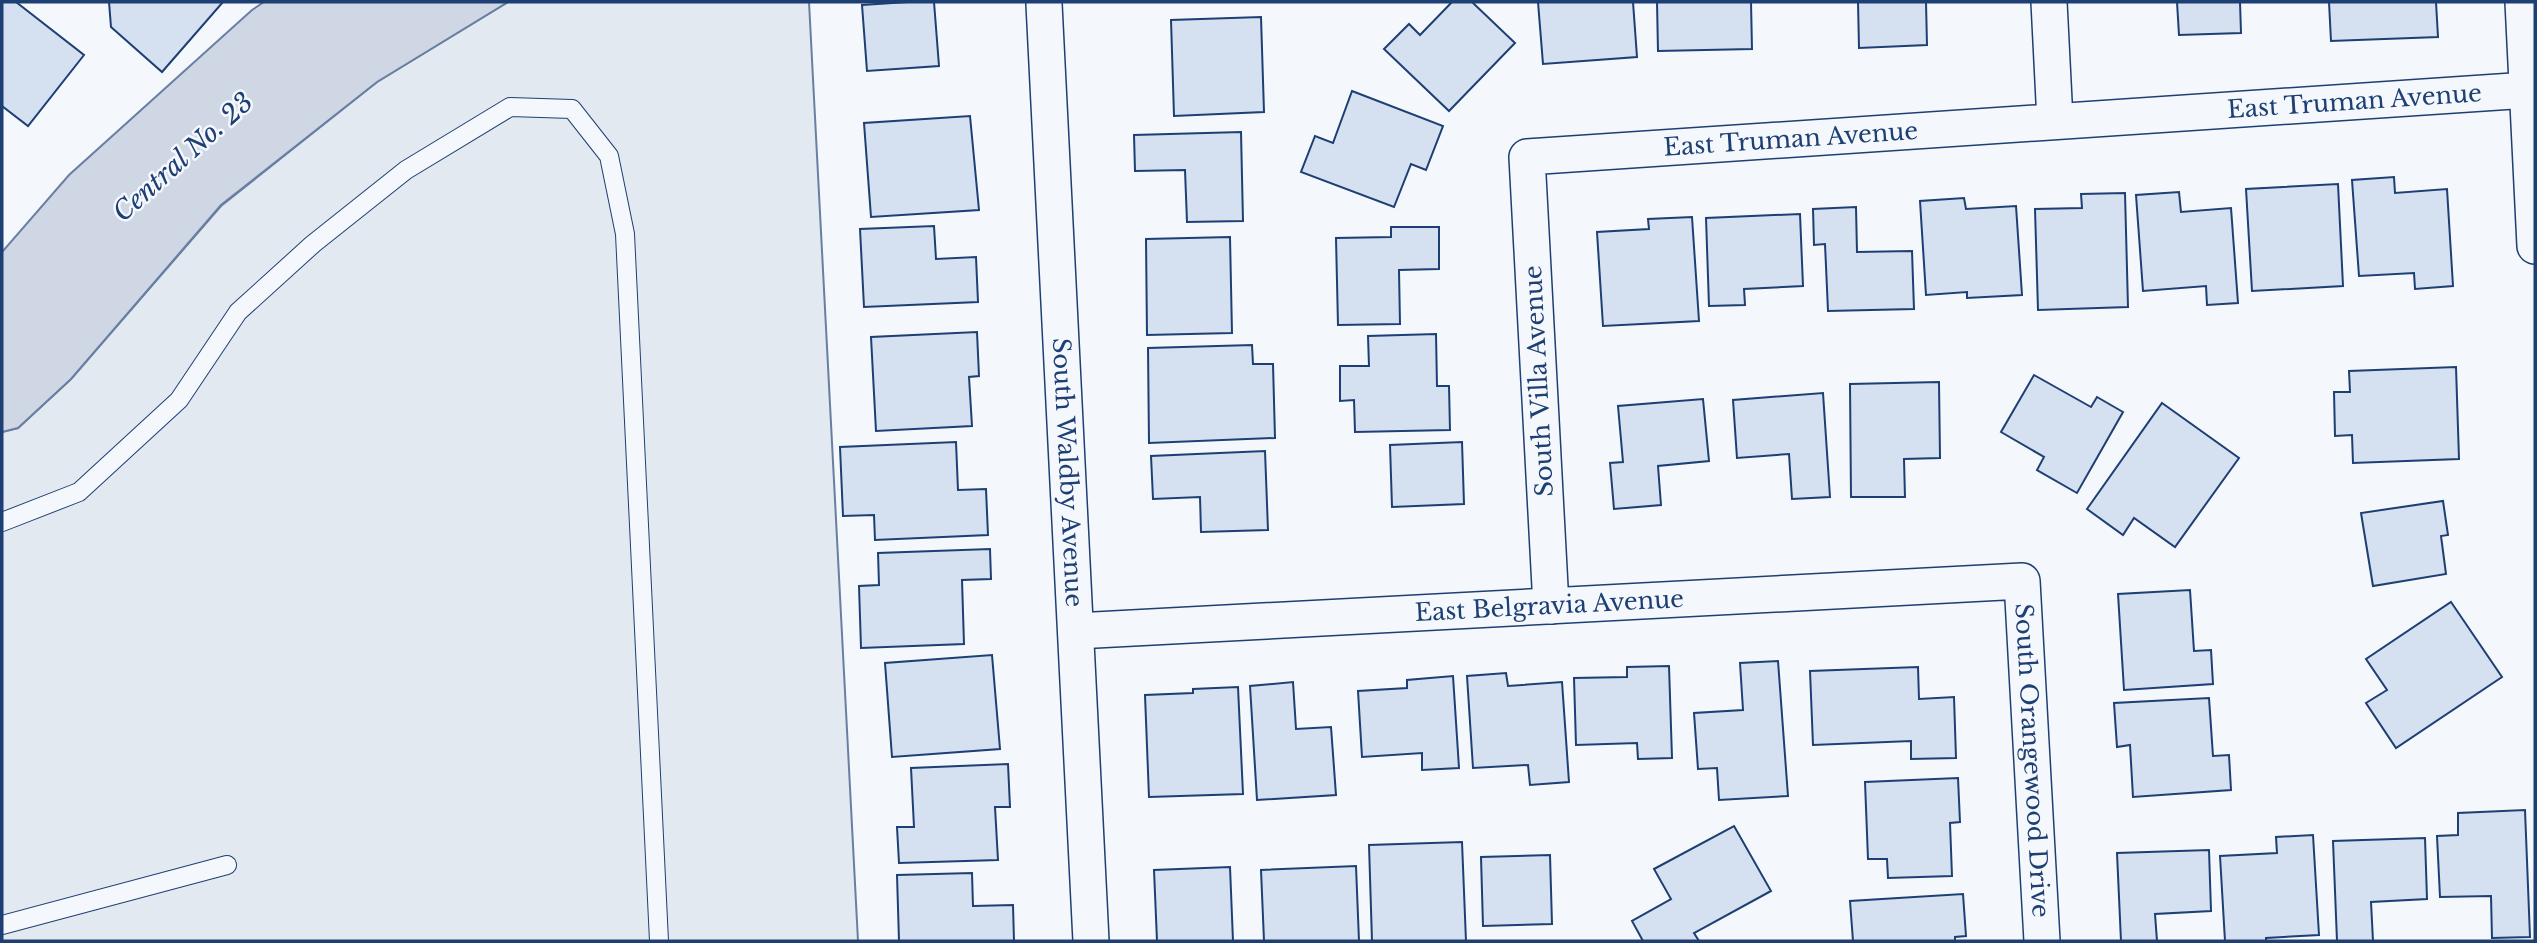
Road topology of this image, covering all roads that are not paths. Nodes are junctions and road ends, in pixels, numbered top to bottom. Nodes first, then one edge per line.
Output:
1 (2049, 2) edge
2 (2523, 2) edge
3 (1044, 4) dead end
4 (2528, 90) junction
5 (2055, 121) junction
6 (1527, 157) joint
7 (2535, 246) edge
8 (2, 522) edge
9 (2022, 581) joint
10 (1551, 606) junction
11 (1076, 631) junction
12 (227, 864) dead end
13 (2, 925) edge
14 (659, 941) edge
15 (1091, 941) edge
16 (2042, 941) edge

1 - 5 street
2 - 4 street
3 - 11 street, South Waldby Avenue
4 - 5 street, East Truman Avenue
4 - 7 street
5 - 6 street, East Truman Avenue
6 - 10 street, South Villa Avenue
8 - 14 lane
9 - 10 street, East Belgravia Avenue
9 - 16 street, South Orangewood Drive
10 - 11 street, East Belgravia Avenue
11 - 15 street, South Waldby Avenue
12 - 13 lane

